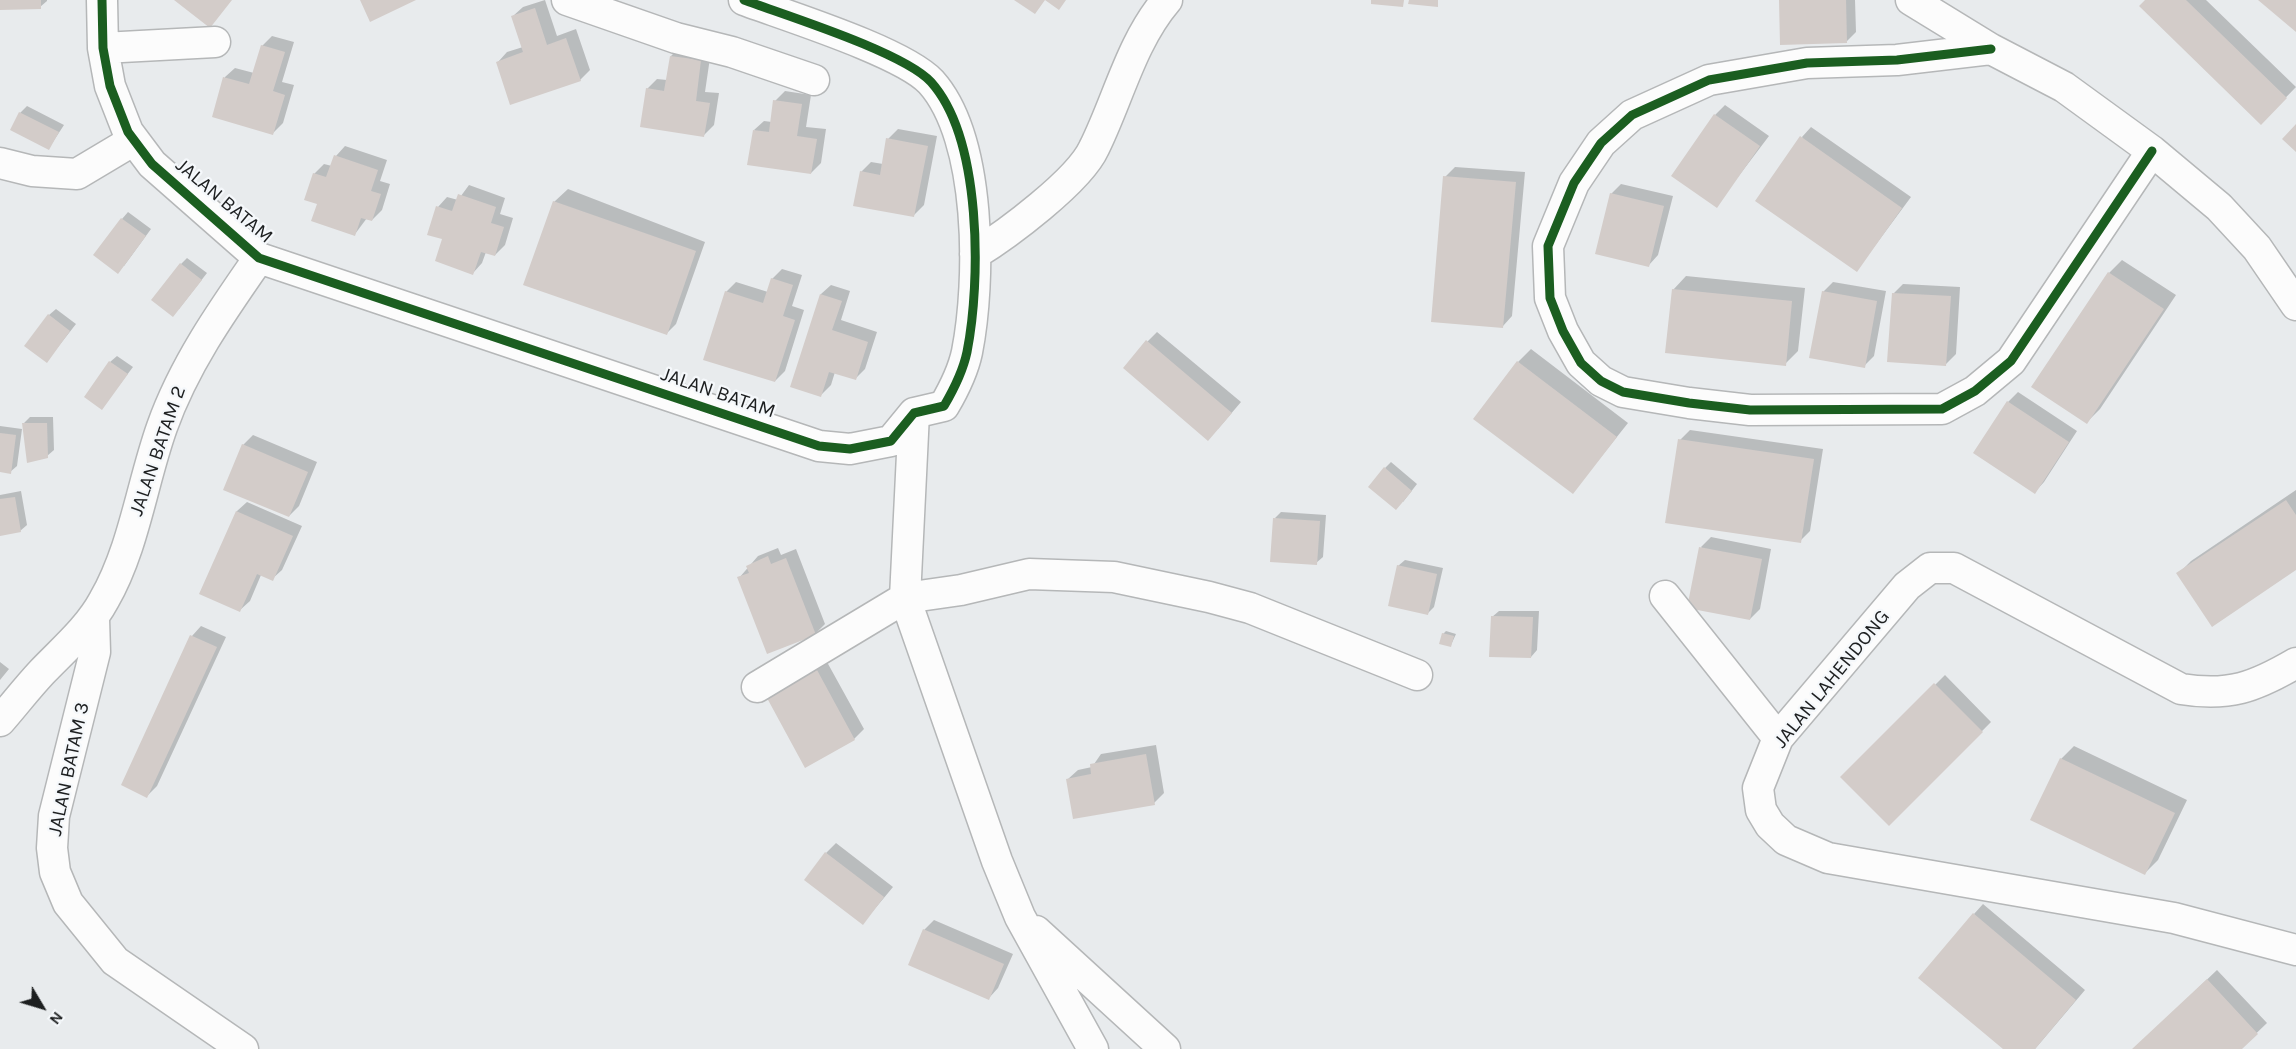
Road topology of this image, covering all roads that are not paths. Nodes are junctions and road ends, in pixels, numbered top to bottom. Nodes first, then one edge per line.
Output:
1 (102, 0) edge
2 (567, 0) edge
3 (744, 0) edge
4 (1167, 0) edge
5 (1911, 0) edge
6 (215, 42) dead end
7 (103, 48) junction
8 (1991, 49) junction
9 (814, 81) dead end
10 (134, 140) junction
11 (2152, 152) junction
12 (0, 163) edge
13 (975, 254) junction
14 (259, 258) junction
15 (2296, 305) edge
16 (914, 413) junction
17 (1665, 596) dead end
18 (905, 598) junction
19 (94, 619) junction
20 (2296, 663) edge
21 (1417, 675) dead end
22 (757, 687) dead end
23 (0, 721) edge
24 (1778, 738) junction
25 (1020, 917) junction
26 (2296, 950) edge
27 (243, 1049) edge
28 (1093, 1049) edge
29 (1165, 1049) edge

1 - 7 street, JALAN BATAM
2 - 9 street
3 - 13 street
4 - 13 street
5 - 8 street
6 - 7 street
7 - 10 street, JALAN BATAM
8 - 11 street
8 - 11 street
10 - 12 street
10 - 14 street, JALAN BATAM
11 - 15 street
13 - 16 street
14 - 16 street, JALAN BATAM
14 - 19 street, JALAN BATAM 2
16 - 18 street
17 - 24 street
18 - 21 street
18 - 22 street
18 - 25 street
19 - 23 street, JALAN BATAM 2
19 - 27 street, JALAN BATAM 3
20 - 24 street, JALAN LAHENDONG
24 - 26 street, JALAN LAHENDONG
25 - 28 street
25 - 29 street

